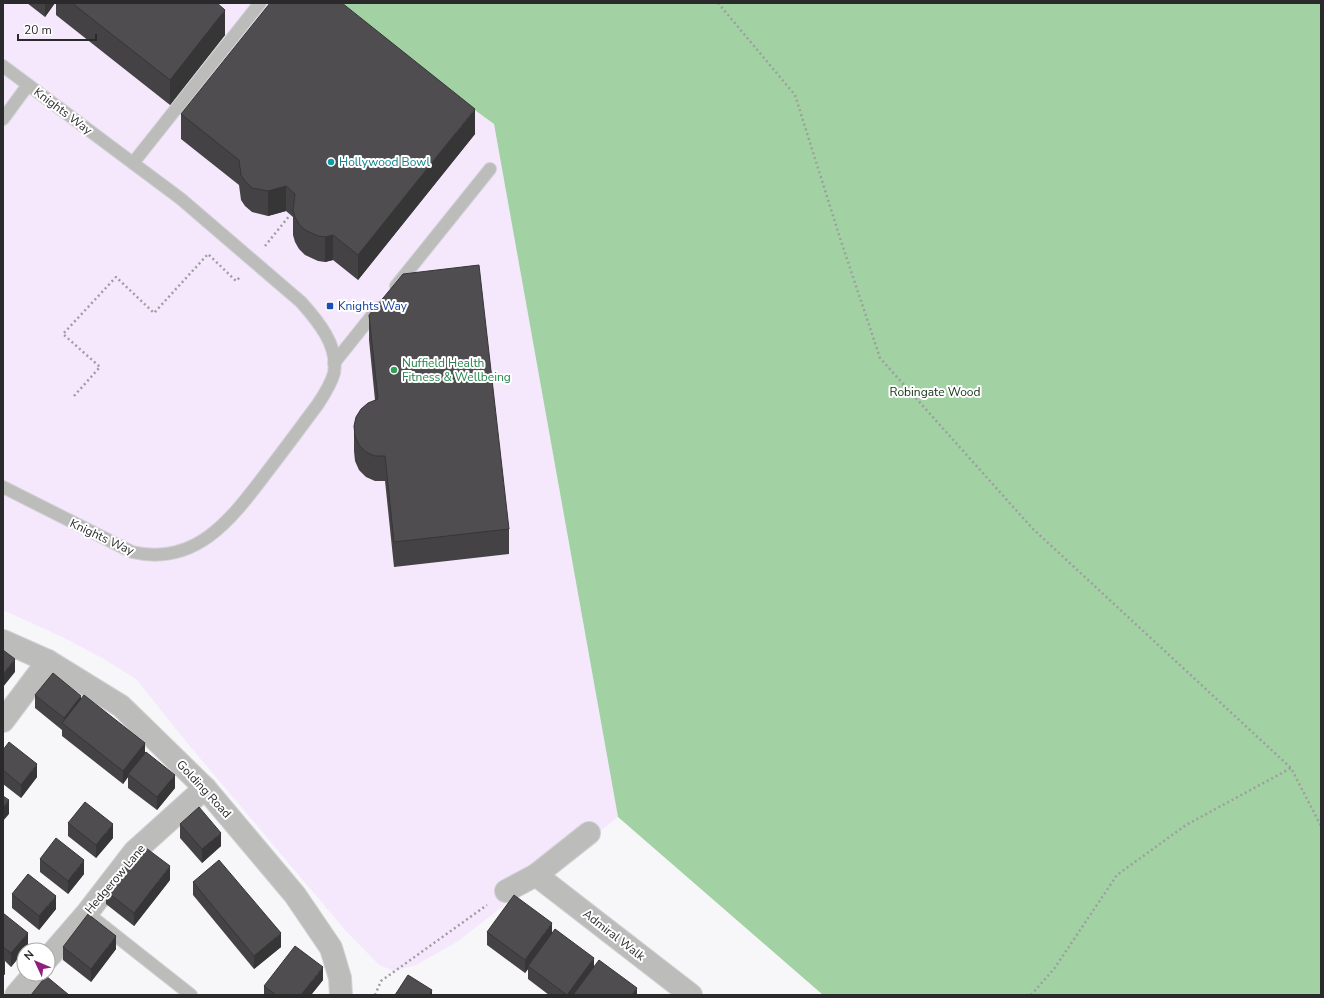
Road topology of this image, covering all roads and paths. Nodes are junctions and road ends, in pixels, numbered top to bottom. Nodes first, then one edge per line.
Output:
1 (260, 3) edge
2 (718, 3) edge
3 (3, 66) edge
4 (28, 85) junction
5 (3, 119) edge
6 (133, 163) junction
7 (490, 169) dead end
8 (290, 215) edge
9 (253, 260) junction
10 (334, 363) junction
11 (74, 396) dead end
12 (3, 487) edge
13 (3, 641) edge
14 (48, 661) junction
15 (3, 721) edge
16 (1290, 768) junction
17 (205, 788) junction
18 (1321, 826) edge
19 (589, 833) dead end
20 (536, 875) junction
21 (506, 891) joint
22 (87, 913) junction
23 (56, 949) edge
24 (27, 982) edge
25 (16, 995) edge
26 (190, 995) edge
27 (341, 995) edge
28 (375, 995) edge
29 (691, 995) edge
30 (1030, 995) edge

1 - 6 lane
2 - 16 path
3 - 4 lane, Knights Way
4 - 5 lane
4 - 6 lane, Knights Way
6 - 9 lane, Knights Way
7 - 10 lane
8 - 9 path
9 - 10 lane, Knights Way
9 - 11 path
10 - 12 lane, Knights Way
13 - 14 street, Golding Road
14 - 15 street
14 - 17 street, Golding Road
16 - 18 path
16 - 30 path
17 - 22 street, Hedgerow Lane
17 - 27 street, Golding Road
19 - 20 street
20 - 21 street
20 - 29 street, Admiral Walk
21 - 28 path
22 - 23 street, Hedgerow Lane
22 - 26 lane
24 - 25 street

